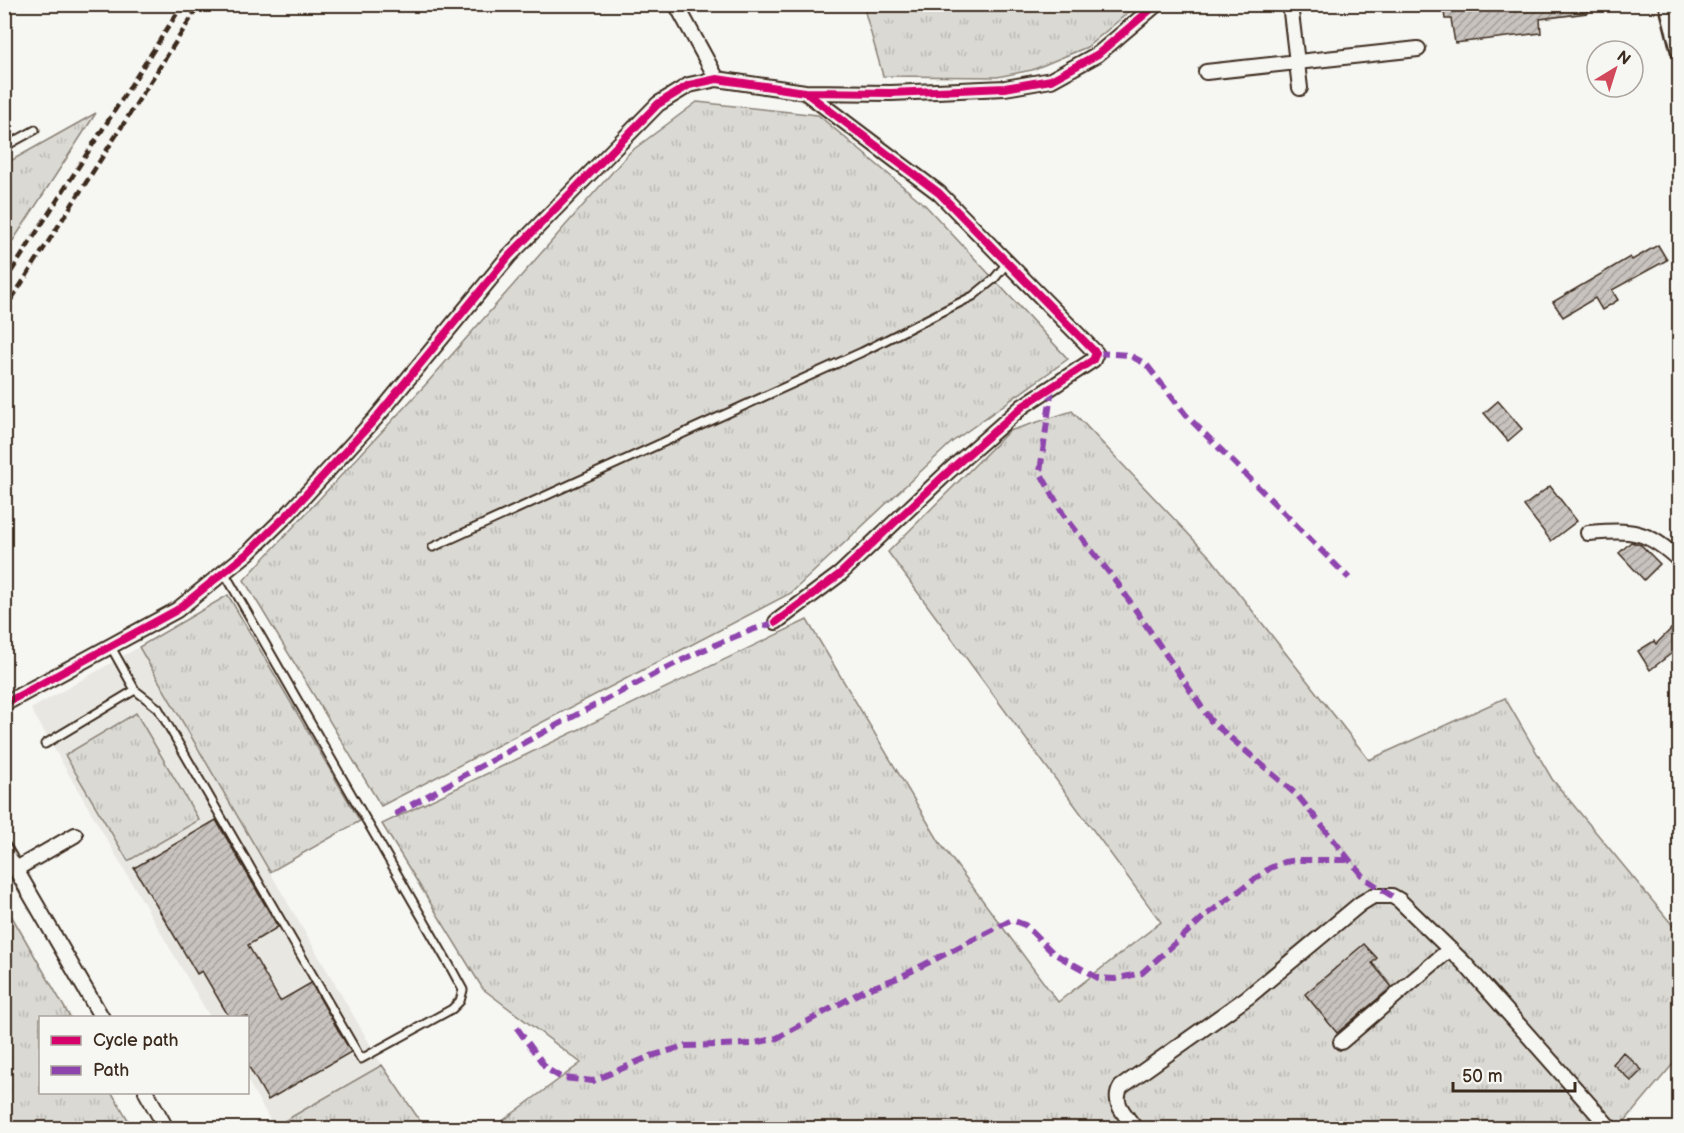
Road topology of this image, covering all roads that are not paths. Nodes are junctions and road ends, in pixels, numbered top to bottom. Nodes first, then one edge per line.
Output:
1 (676, 4) edge
2 (1157, 4) edge
3 (1290, 4) edge
4 (1668, 4) edge
5 (1679, 42) edge
6 (1418, 49) dead end
7 (1297, 62) junction
8 (1206, 72) dead end
9 (717, 79) junction
10 (1300, 88) dead end
11 (805, 92) junction
12 (35, 130) dead end
13 (4, 147) edge
14 (1008, 262) junction
15 (1588, 533) dead end
16 (433, 547) dead end
17 (1680, 561) edge
18 (224, 572) junction
19 (776, 622) dead end
20 (111, 647) junction
21 (135, 690) junction
22 (4, 704) edge
23 (45, 744) dead end
24 (75, 835) dead end
25 (4, 849) edge
26 (16, 869) junction
27 (1450, 949) junction
28 (101, 1016) edge
29 (1341, 1042) dead end
30 (147, 1094) edge
31 (166, 1128) edge
32 (1135, 1128) edge
33 (1610, 1128) edge

1 - 9 street
2 - 11 street
3 - 7 street
4 - 5 street
6 - 7 street
7 - 8 street
7 - 10 street
9 - 11 street
9 - 18 street
11 - 14 street
12 - 13 lane
14 - 16 lane
14 - 19 street
15 - 17 street
18 - 20 street
18 - 21 lane
20 - 21 lane
20 - 22 street
21 - 23 lane
24 - 26 street
25 - 26 street
26 - 28 street
27 - 29 street
27 - 32 street
27 - 33 street
30 - 31 street

